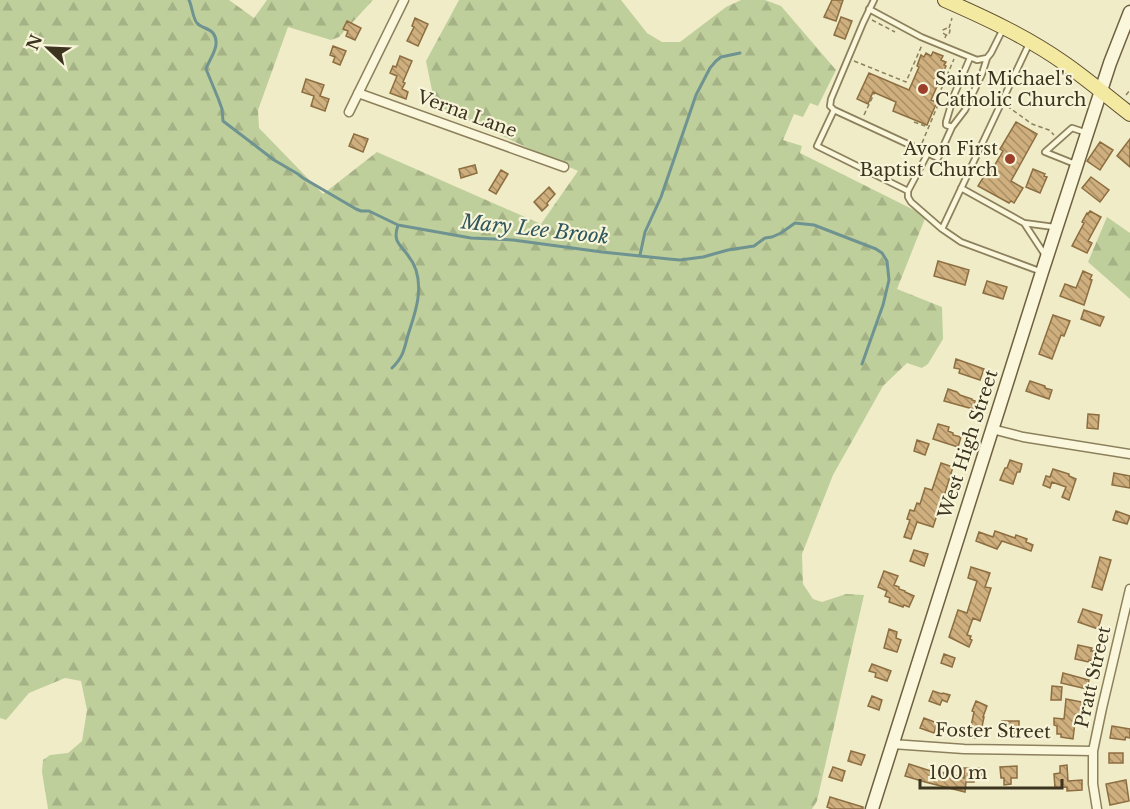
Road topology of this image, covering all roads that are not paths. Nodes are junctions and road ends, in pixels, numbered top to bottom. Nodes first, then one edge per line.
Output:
1 (404, 0) edge
2 (874, 0) edge
3 (945, 0) edge
4 (969, 5) edge
5 (869, 9) junction
6 (1129, 15) edge
7 (1004, 27) junction
8 (1031, 42) junction
9 (970, 58) junction
10 (987, 58) junction
11 (1102, 91) junction
12 (358, 93) junction
13 (834, 110) junction
14 (349, 112) dead end
15 (1130, 114) edge
16 (952, 128) junction
17 (1088, 133) junction
18 (928, 153) junction
19 (1077, 165) junction
20 (564, 167) dead end
21 (961, 188) junction
22 (908, 191) junction
23 (1024, 223) junction
24 (1057, 227) junction
25 (942, 229) junction
26 (1047, 257) junction
27 (1042, 272) junction
28 (992, 429) junction
29 (1130, 454) edge
30 (1130, 589) edge
31 (892, 744) junction
32 (1093, 751) junction
33 (872, 809) edge
34 (1097, 809) edge

1 - 12 street
2 - 5 lane
3 - 4 main road
4 - 7 main road
5 - 9 lane
5 - 13 lane
6 - 11 main road, West High Street
7 - 8 main road
7 - 10 lane
8 - 11 main road
8 - 21 lane
9 - 10 lane
9 - 16 lane
10 - 16 lane
11 - 15 main road
11 - 17 main road, West High Street
12 - 14 street
12 - 20 street, Verna Lane
13 - 18 lane
13 - 22 lane
16 - 18 lane
17 - 19 main road, West High Street
17 - 19 lane
18 - 22 lane
19 - 24 main road, West High Street
21 - 23 lane
21 - 25 lane
22 - 25 lane
23 - 24 lane
23 - 26 lane
24 - 26 main road, West High Street
25 - 27 lane
26 - 27 main road, West High Street
27 - 28 main road, West High Street
28 - 29 street
28 - 31 main road, West High Street
30 - 32 street, Pratt Street
31 - 32 street, Foster Street
31 - 33 main road, West High Street
32 - 34 street, Pratt Street

